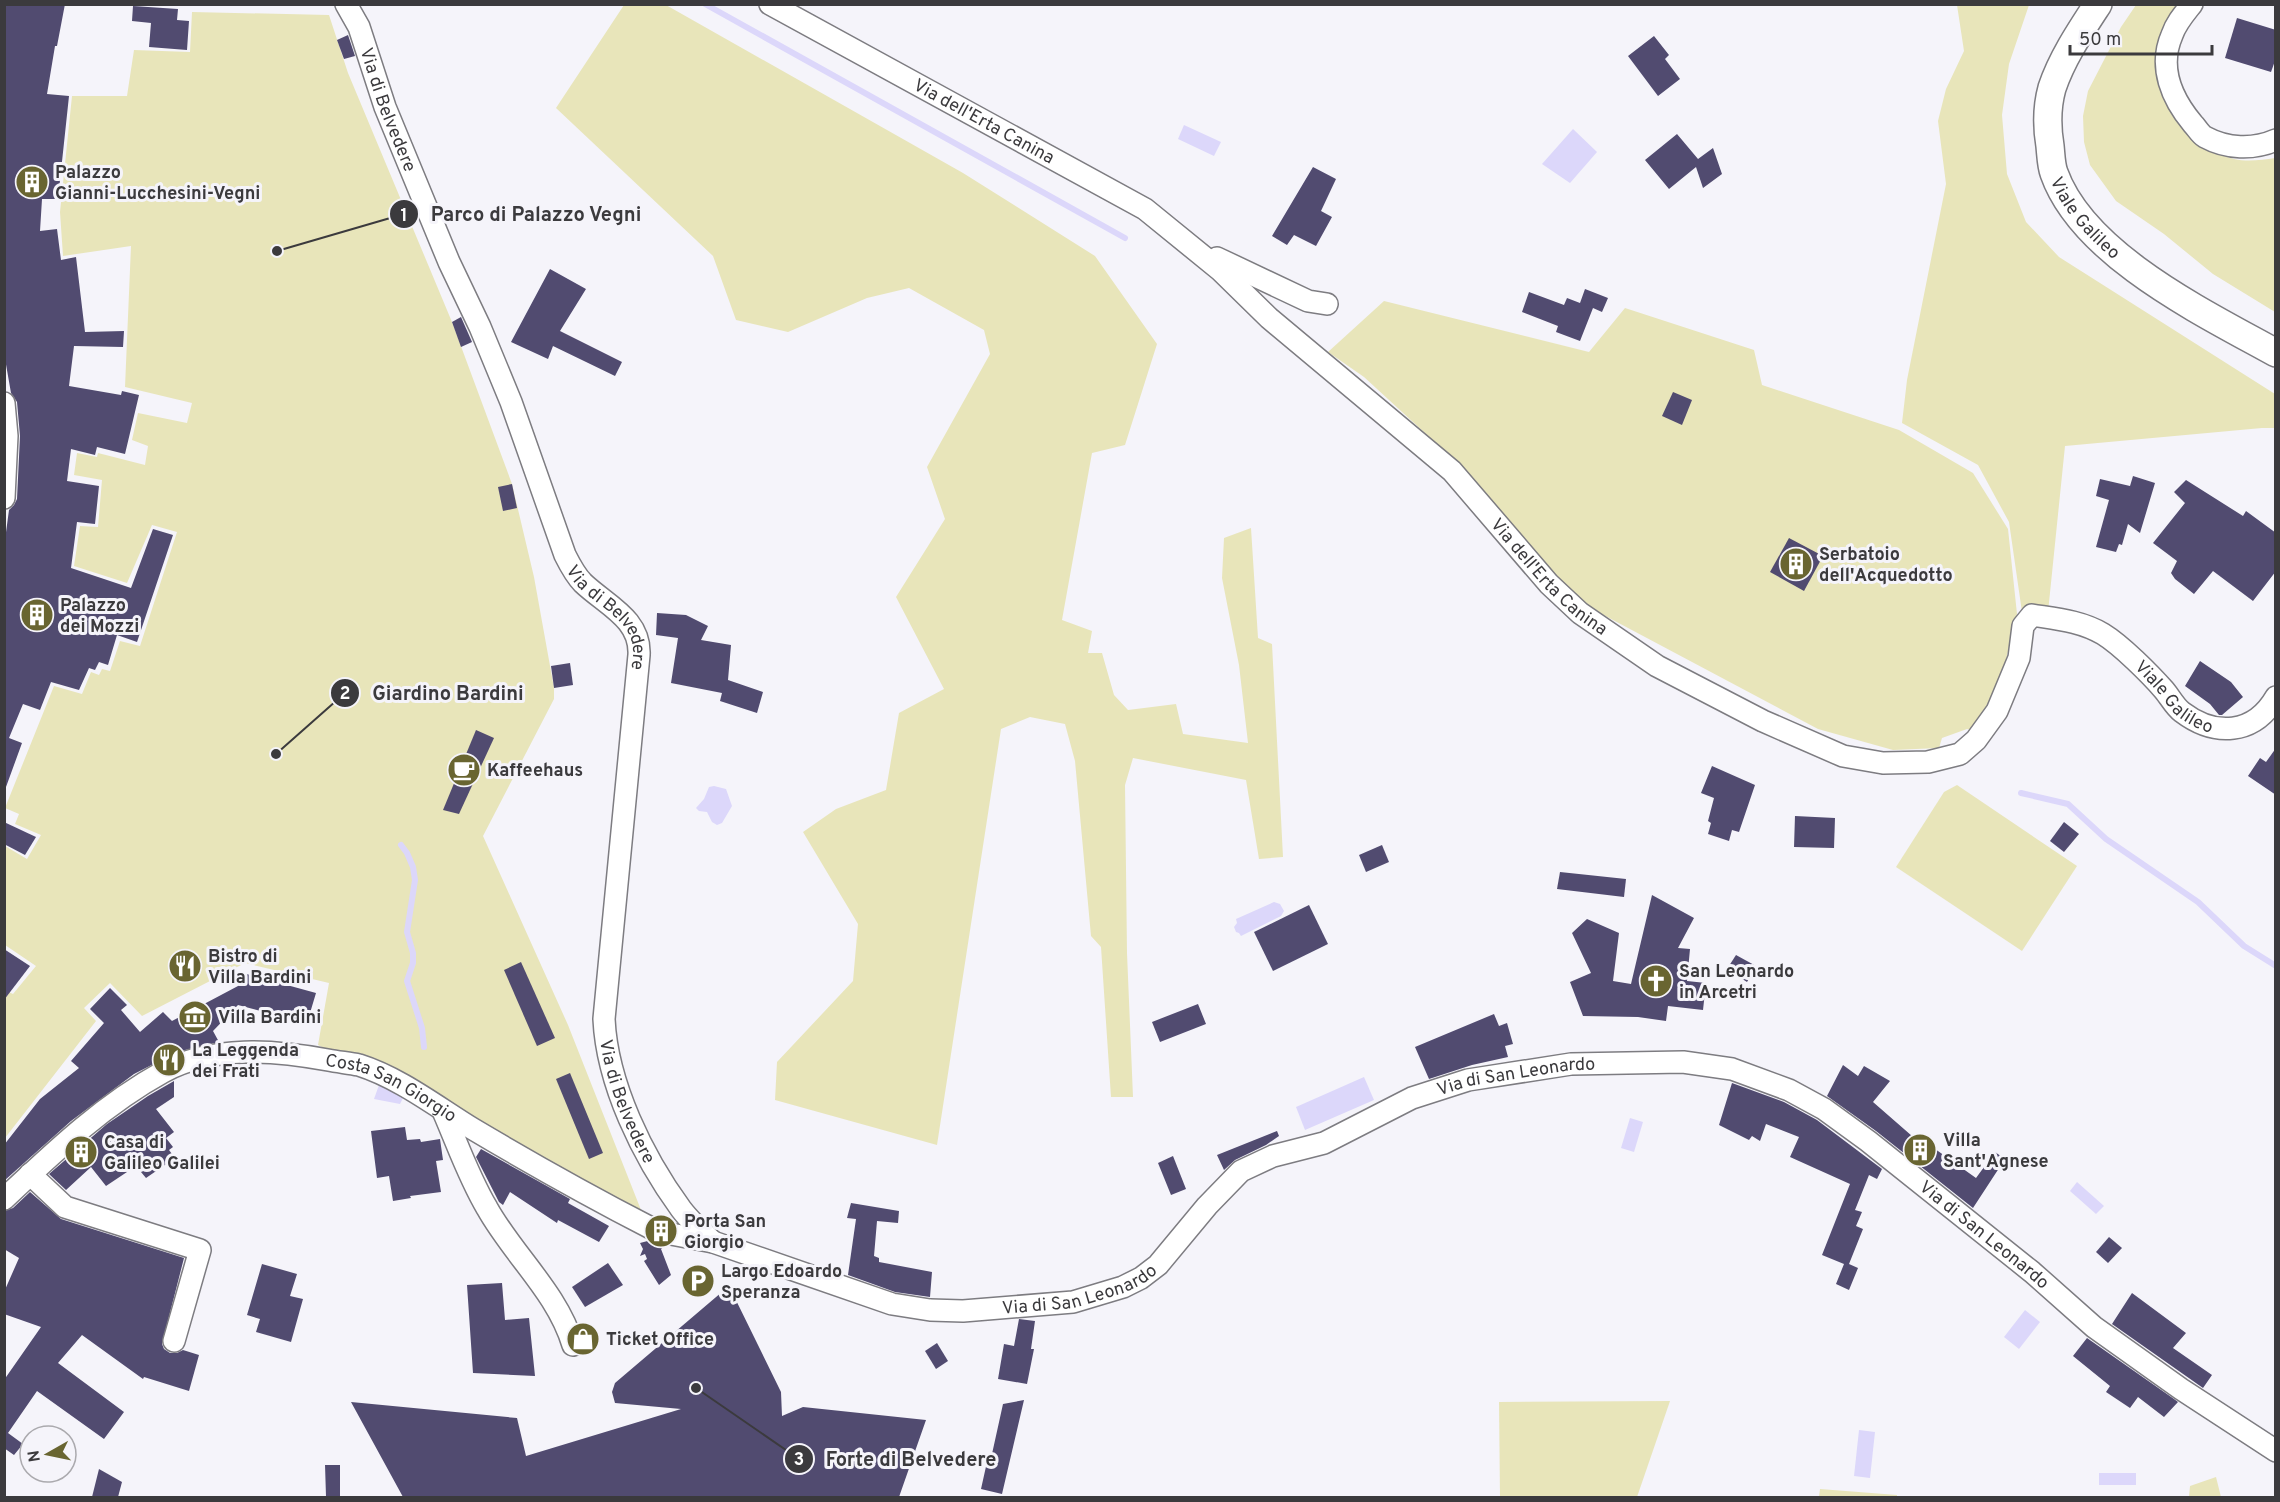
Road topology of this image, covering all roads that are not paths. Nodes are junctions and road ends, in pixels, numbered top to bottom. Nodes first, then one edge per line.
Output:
1 (346, 4) edge
2 (770, 4) edge
3 (2098, 4) edge
4 (2192, 4) edge
5 (2276, 140) edge
6 (1192, 246) junction
7 (1327, 304) dead end
8 (2276, 353) edge
9 (4, 403) edge
10 (4, 498) edge
11 (2276, 697) edge
12 (1976, 740) joint
13 (443, 1111) junction
14 (30, 1174) junction
15 (4, 1199) edge
16 (713, 1242) junction
17 (174, 1341) dead end
18 (573, 1345) dead end
19 (2276, 1451) edge

1 - 16 street, Via di Belvedere
2 - 6 street, Via dell'Erta Canina
3 - 8 main road, Viale Galileo
4 - 5 street
6 - 7 street, Via dell'Erta Canina
6 - 12 street, Via dell'Erta Canina
9 - 10 street
11 - 12 street, Viale Galileo
13 - 14 street, Costa San Giorgio
13 - 16 street, Costa San Giorgio
13 - 18 street
14 - 15 street, Costa San Giorgio
14 - 17 street
16 - 19 street, Via di San Leonardo

